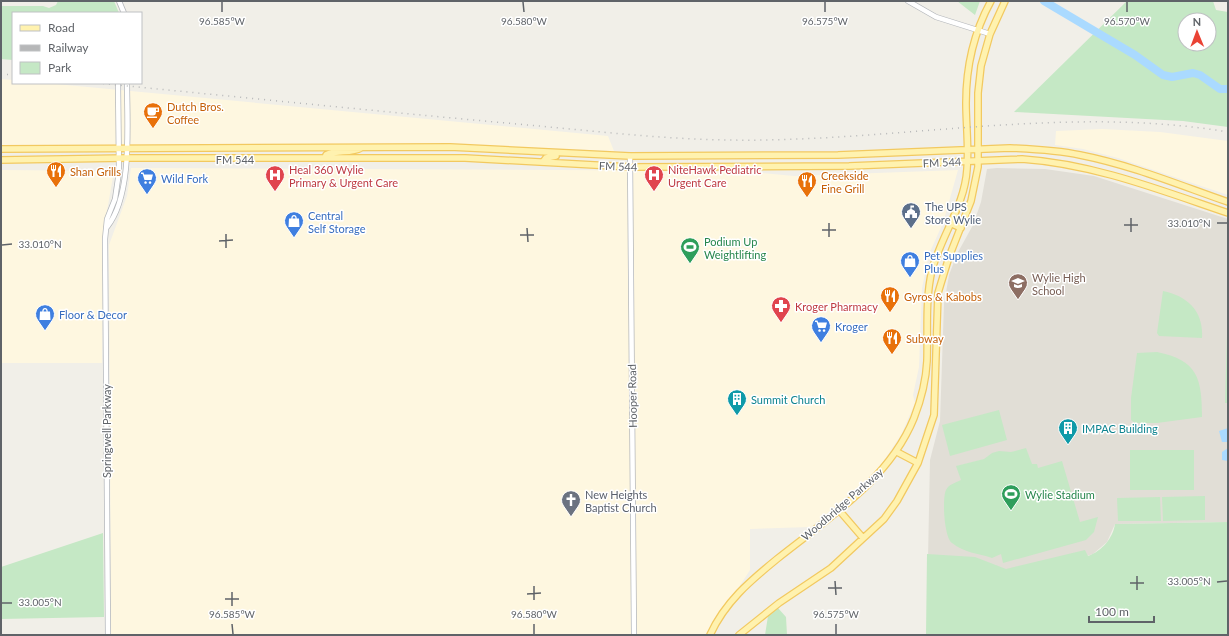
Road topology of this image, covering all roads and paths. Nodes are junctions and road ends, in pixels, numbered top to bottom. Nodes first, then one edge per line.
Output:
1 (119, 1) edge
2 (908, 1) edge
3 (991, 1) edge
4 (1005, 1) edge
5 (124, 12) edge
6 (978, 30) junction
7 (990, 34) junction
8 (118, 84) edge
9 (127, 84) edge
10 (118, 98) junction
11 (127, 98) junction
12 (363, 147) junction
13 (118, 148) junction
14 (126, 148) junction
15 (243, 148) junction
16 (1, 149) edge
17 (18, 149) junction
18 (978, 149) junction
19 (967, 150) junction
20 (578, 154) junction
21 (742, 155) junction
22 (630, 156) junction
23 (119, 158) junction
24 (126, 158) junction
25 (325, 158) junction
26 (243, 159) junction
27 (1, 160) edge
28 (18, 160) junction
29 (978, 160) junction
30 (967, 161) junction
31 (543, 162) junction
32 (742, 167) junction
33 (631, 168) junction
34 (1155, 176) junction
35 (1151, 187) junction
36 (1228, 202) edge
37 (1228, 213) edge
38 (950, 223) junction
39 (107, 227) junction
40 (962, 228) junction
41 (928, 292) junction
42 (938, 293) junction
43 (927, 362) junction
44 (936, 362) junction
45 (897, 452) junction
46 (918, 463) junction
47 (838, 509) junction
48 (863, 538) junction
49 (108, 635) edge
50 (634, 635) edge
51 (710, 635) edge
52 (739, 635) edge

1 - 5 street
2 - 6 street
3 - 6 main road, Woodbridge Parkway
4 - 7 main road
6 - 7 street
6 - 19 main road, Woodbridge Parkway
7 - 18 main road
8 - 10 street, Springwell Parkway
9 - 11 street, Springwell Parkway
10 - 11 street
10 - 13 street, Springwell Parkway
11 - 14 street, Springwell Parkway
12 - 15 main road, FM 544 / FM 544
12 - 20 main road, FM 544 / FM 544
12 - 25 main road
13 - 14 main road, FM 544 / FM 544
13 - 17 main road, FM 544 / FM 544
13 - 23 street, Springwell Parkway
14 - 15 main road, FM 544 / FM 544
14 - 24 street, Springwell Parkway
15 - 26 main road
16 - 17 main road, FM 544 / FM 544
17 - 28 main road
18 - 19 main road, FM 544 / FM 544
18 - 29 main road
18 - 34 main road, FM 544 / FM 544
19 - 21 main road, FM 544 / FM 544
19 - 30 main road, Woodbridge Parkway
20 - 22 main road, FM 544 / FM 544
20 - 31 main road
21 - 22 main road, FM 544 / FM 544
21 - 32 main road
22 - 33 street, Hooper Road
23 - 24 main road, FM 544 / FM 544
23 - 28 main road, FM 544 / FM 544
23 - 39 street, Springwell Parkway
24 - 26 main road, FM 544 / FM 544
24 - 39 street, Springwell Parkway
25 - 26 main road, FM 544 / FM 544
25 - 31 main road, FM 544 / FM 544
27 - 28 main road, FM 544 / FM 544
29 - 30 main road, FM 544 / FM 544
29 - 35 main road, FM 544 / FM 544
29 - 40 main road
30 - 32 main road, FM 544 / FM 544
30 - 38 main road, Woodbridge Parkway
31 - 33 main road, FM 544 / FM 544
32 - 33 main road, FM 544 / FM 544
33 - 50 street, Hooper Road
34 - 35 main road
34 - 36 main road, FM 544 / FM 544
35 - 37 main road, FM 544 / FM 544
38 - 40 main road
38 - 41 main road, Woodbridge Parkway
39 - 49 street, Springwell Parkway
40 - 42 main road
41 - 42 main road
41 - 43 main road, Woodbridge Parkway
42 - 44 main road
43 - 44 main road
43 - 45 main road, Woodbridge Parkway
44 - 46 main road
45 - 46 main road
45 - 47 main road, Woodbridge Parkway
46 - 48 main road
47 - 48 main road
47 - 51 main road, Woodbridge Parkway
48 - 52 main road

